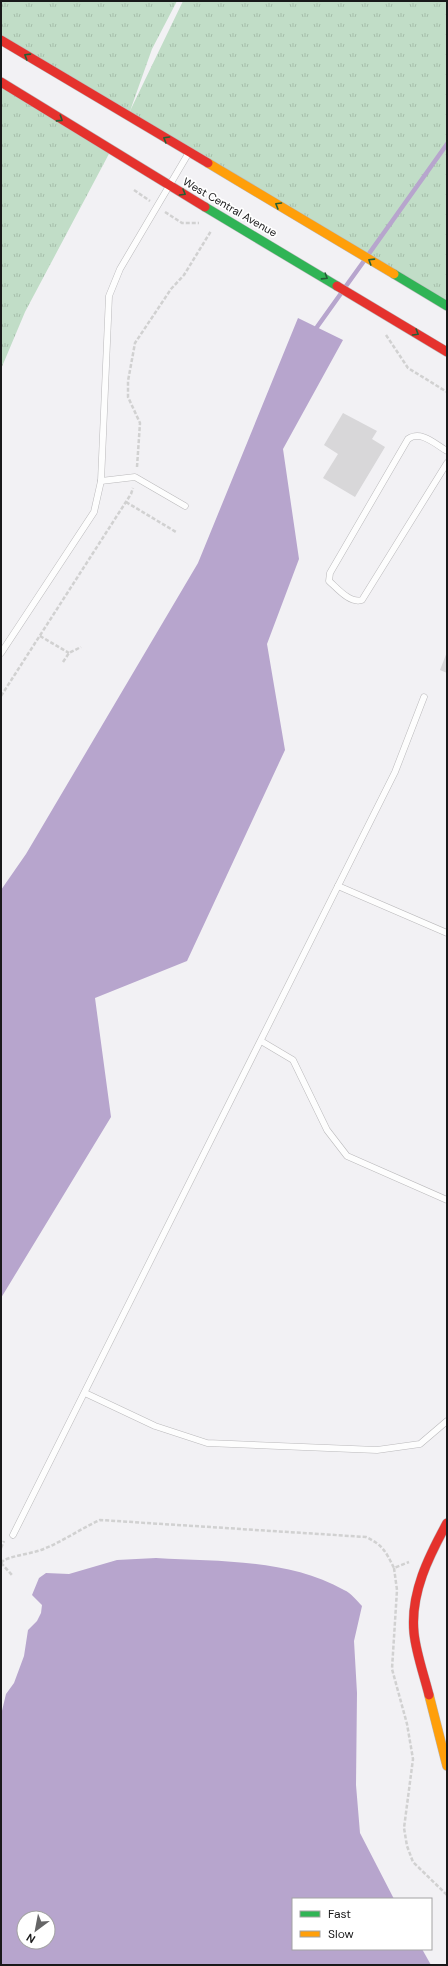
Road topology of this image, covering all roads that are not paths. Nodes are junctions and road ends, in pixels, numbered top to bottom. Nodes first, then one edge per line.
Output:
1 (1, 40) edge
2 (1, 82) edge
3 (189, 153) junction
4 (170, 186) junction
5 (447, 306) edge
6 (447, 352) edge
7 (447, 451) edge
8 (447, 463) edge
9 (101, 481) junction
10 (185, 506) dead end
11 (1, 653) edge
12 (424, 698) dead end
13 (338, 886) junction
14 (447, 933) edge
15 (261, 1041) junction
16 (447, 1200) edge
17 (85, 1393) junction
18 (447, 1422) edge
19 (447, 1523) edge
20 (12, 1535) dead end
21 (447, 1766) edge

3 -> 1 main road
2 -> 4 main road, West Central Avenue
3 - 4 lane
5 -> 3 main road
4 -> 6 main road, West Central Avenue
4 - 9 lane
7 - 8 lane
9 - 10 lane
9 - 11 lane
12 - 13 lane
13 - 14 lane
13 - 15 lane
15 - 16 lane
15 - 17 lane
17 - 18 lane
17 - 20 lane
19 - 21 main road

